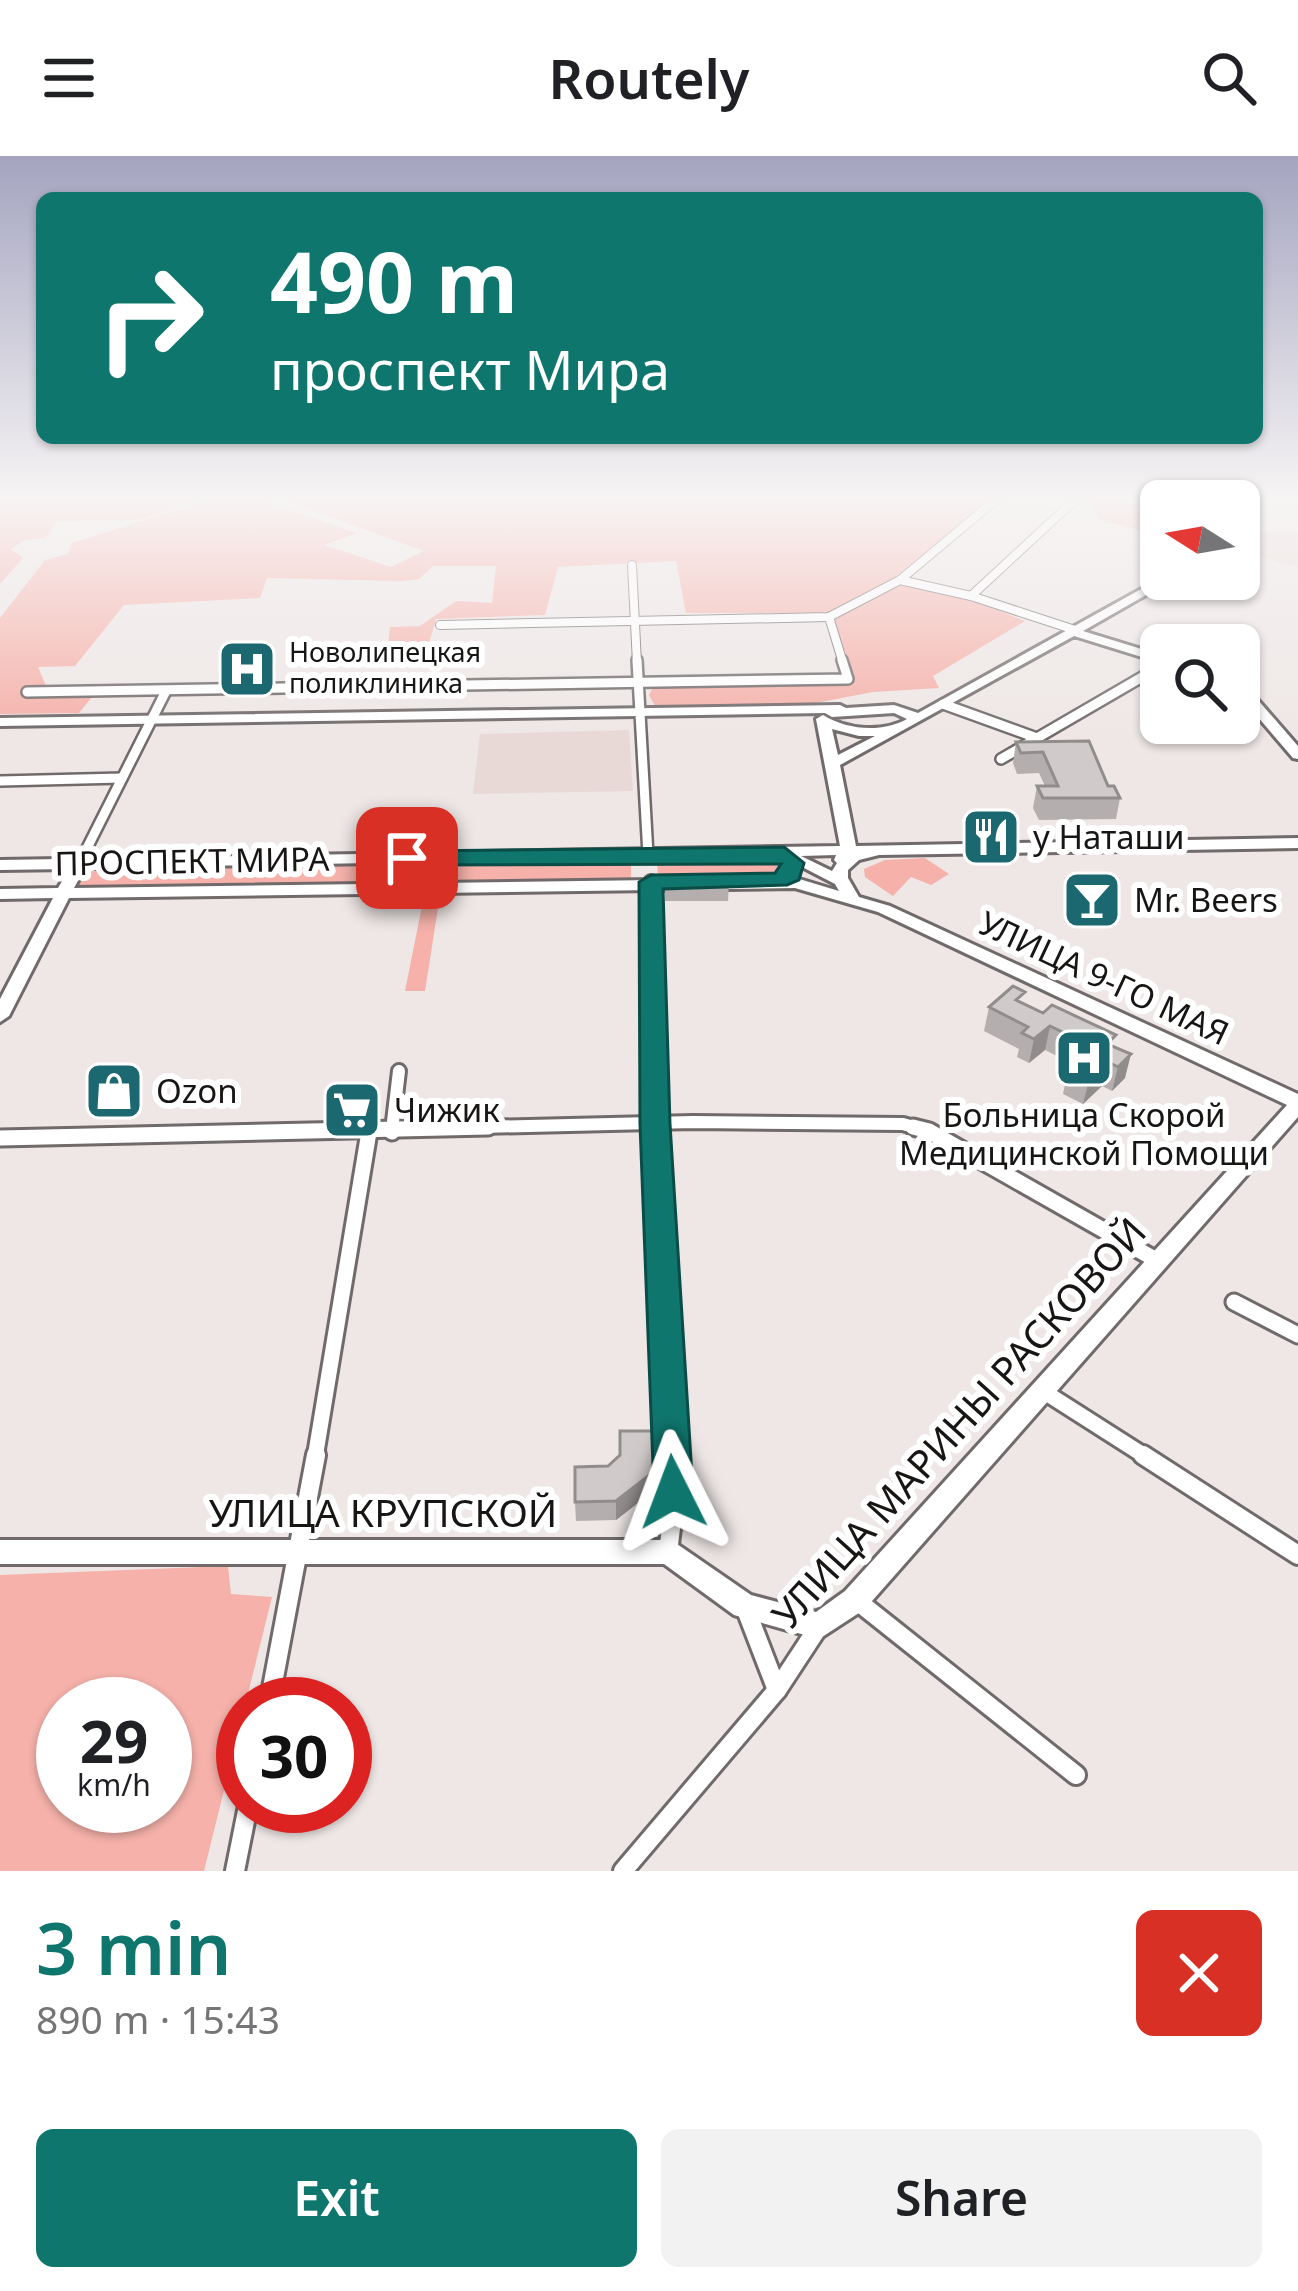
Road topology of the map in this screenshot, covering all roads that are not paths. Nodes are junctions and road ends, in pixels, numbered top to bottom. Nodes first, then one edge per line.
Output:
1 (633, 577) edge
2 (904, 577) edge
3 (991, 577) edge
4 (900, 580) junction
5 (1140, 595) edge
6 (971, 596) junction
7 (829, 617) junction
8 (635, 620) junction
9 (440, 625) dead end
10 (1078, 629) junction
11 (1140, 652) edge
12 (1140, 673) edge
13 (639, 684) junction
14 (166, 691) junction
15 (27, 692) dead end
16 (947, 702) junction
17 (1260, 704) edge
18 (840, 709) junction
19 (894, 709) junction
20 (800, 710) junction
21 (641, 712) junction
22 (151, 719) junction
23 (915, 720) junction
24 (823, 721) junction
25 (0, 722) edge
26 (895, 730) junction
27 (1294, 737) edge
28 (1037, 738) junction
29 (1298, 755) edge
30 (1001, 758) dead end
31 (832, 764) junction
32 (122, 778) junction
33 (0, 782) edge
34 (1298, 843) edge
35 (784, 854) junction
36 (648, 855) junction
37 (843, 861) junction
38 (80, 862) junction
39 (0, 865) edge
40 (779, 880) junction
41 (651, 882) junction
42 (64, 893) junction
43 (0, 894) edge
44 (852, 898) junction
45 (884, 909) junction
46 (0, 1016) edge
47 (399, 1071) dead end
48 (1298, 1103) edge
49 (655, 1124) junction
50 (369, 1132) junction
51 (392, 1132) junction
52 (0, 1138) edge
53 (1158, 1261) junction
54 (1234, 1302) dead end
55 (1298, 1335) edge
56 (1043, 1391) junction
57 (0, 1552) edge
58 (300, 1552) junction
59 (668, 1552) junction
60 (1298, 1555) edge
61 (855, 1600) junction
62 (744, 1606) junction
63 (819, 1626) junction
64 (274, 1677) edge
65 (778, 1690) junction
66 (1076, 1774) dead end
67 (243, 1833) edge
68 (235, 1871) edge
69 (623, 1871) edge

1 - 8 street
2 - 4 street
3 - 6 street
4 - 6 street
4 - 7 street
5 - 10 main road
6 - 10 street
7 - 8 street
7 - 13 street
8 - 9 street
8 - 13 street
10 - 11 main road
10 - 16 main road
12 - 28 street
13 - 14 street
13 - 21 street
14 - 15 street
14 - 22 street
16 - 19 main road
16 - 23 main road
16 - 28 street
17 - 27 main road
18 - 19 main road
18 - 20 main road
18 - 24 main road
19 - 23 main road
20 - 21 main road
20 - 24 main road
21 - 22 main road
21 - 36 street
22 - 25 main road
22 - 32 street
23 - 26 main road
24 - 26 main road
24 - 31 main road
26 - 31 main road
27 - 29 main road
28 - 30 street
31 - 37 main road
32 - 33 street
32 - 38 street
34 - 37 main road
35 - 36 main road, ПРОСПЕКТ МИРА
35 - 37 main road
35 - 37 main road, ПРОСПЕКТ МИРА
35 - 40 main road
36 - 38 main road, ПРОСПЕКТ МИРА
37 - 44 main road
37 - 45 main road
38 - 39 main road, ПРОСПЕКТ МИРА
38 - 42 main road
40 - 41 main road, ПРОСПЕКТ МИРА
40 - 44 main road, ПРОСПЕКТ МИРА
41 - 42 main road, ПРОСПЕКТ МИРА
41 - 49 street
42 - 43 main road, ПРОСПЕКТ МИРА
42 - 46 main road
44 - 45 main road, ПРОСПЕКТ МИРА
45 - 48 main road, УЛИЦА 9-ГО МАЯ
47 - 51 street
48 - 53 main road, УЛИЦА МАРИНЫ РАСКОВОЙ
49 - 51 street
49 - 53 street
49 - 59 street
50 - 51 street
50 - 52 street
50 - 58 street
53 - 56 main road, УЛИЦА МАРИНЫ РАСКОВОЙ
54 - 55 street
56 - 60 street
56 - 61 main road, УЛИЦА МАРИНЫ РАСКОВОЙ
57 - 58 main road, УЛИЦА КРУПСКОЙ
58 - 59 main road, УЛИЦА КРУПСКОЙ
58 - 64 street
59 - 62 main road
61 - 63 main road, УЛИЦА МАРИНЫ РАСКОВОЙ
61 - 66 street
62 - 63 main road
62 - 65 street, УЛИЦА МАРИНЫ РАСКОВОЙ
63 - 65 street, УЛИЦА МАРИНЫ РАСКОВОЙ
65 - 69 street, УЛИЦА МАРИНЫ РАСКОВОЙ
67 - 68 street

